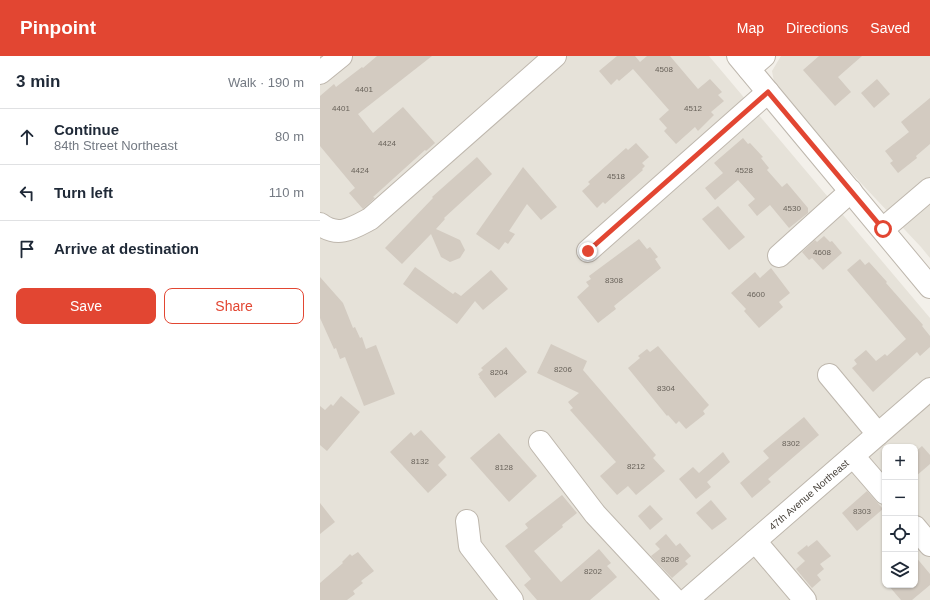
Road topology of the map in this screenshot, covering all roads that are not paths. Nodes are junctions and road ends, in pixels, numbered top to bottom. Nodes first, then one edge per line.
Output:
1 (341, 56) edge
2 (555, 56) edge
3 (750, 60) edge
4 (320, 73) edge
5 (768, 92) junction
6 (930, 189) edge
7 (851, 191) junction
8 (320, 224) edge
9 (883, 229) junction
10 (588, 251) dead end
11 (779, 256) dead end
12 (930, 287) edge
13 (829, 375) dead end
14 (930, 389) edge
15 (878, 434) junction
16 (540, 442) dead end
17 (853, 456) junction
18 (882, 490) edge
19 (467, 521) dead end
20 (918, 531) edge
21 (755, 541) junction
22 (930, 545) edge
23 (512, 600) edge
24 (675, 600) edge
25 (687, 600) edge
26 (805, 600) edge

1 - 4 street
2 - 8 street
3 - 5 street
5 - 7 street
5 - 10 street
6 - 9 street
7 - 9 street
7 - 11 street
9 - 12 street
13 - 15 street
14 - 15 street, 47th Avenue Northeast
15 - 17 street, 47th Avenue Northeast
16 - 24 street
17 - 18 street
17 - 21 street, 47th Avenue Northeast
19 - 23 street
20 - 22 street
21 - 25 street, 47th Avenue Northeast
21 - 26 street

